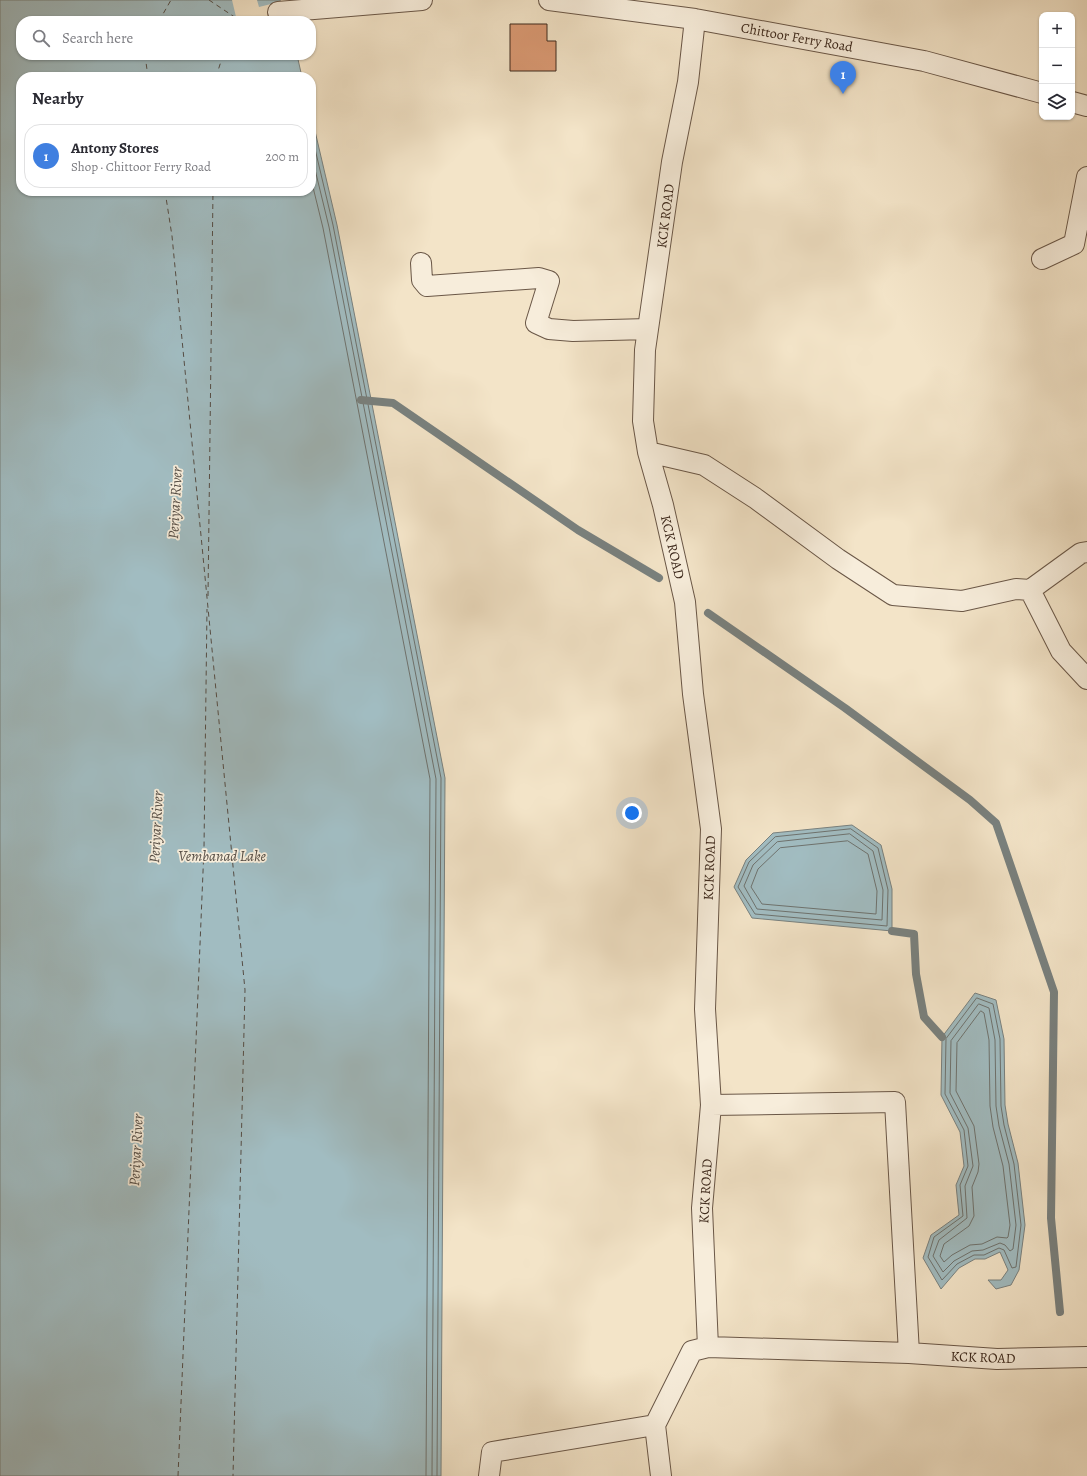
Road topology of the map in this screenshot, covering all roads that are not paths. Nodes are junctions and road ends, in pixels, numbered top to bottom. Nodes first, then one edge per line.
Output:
1 (422, 0) edge
2 (549, 0) edge
3 (278, 12) dead end
4 (695, 18) junction
5 (1039, 92) edge
6 (1075, 103) edge
7 (1087, 106) edge
8 (1087, 177) edge
9 (1042, 259) dead end
10 (421, 263) dead end
11 (648, 329) junction
12 (648, 452) junction
13 (1087, 552) edge
14 (1030, 590) junction
15 (1087, 679) edge
16 (711, 1105) junction
17 (708, 1347) junction
18 (909, 1353) junction
19 (1087, 1357) edge
20 (655, 1424) junction
21 (490, 1476) edge
22 (661, 1476) edge

1 - 3 street
2 - 4 street, Chittoor Ferry Road
4 - 5 street, Chittoor Ferry Road
4 - 11 street, KCK ROAD
6 - 7 street
8 - 9 street
10 - 11 street
11 - 12 street, KCK ROAD
12 - 14 street
12 - 16 street, KCK ROAD
13 - 14 street
14 - 15 street
16 - 17 street, KCK ROAD
16 - 18 street
17 - 18 street, KCK ROAD
17 - 20 street
18 - 19 street, KCK ROAD
20 - 21 street
20 - 22 street

